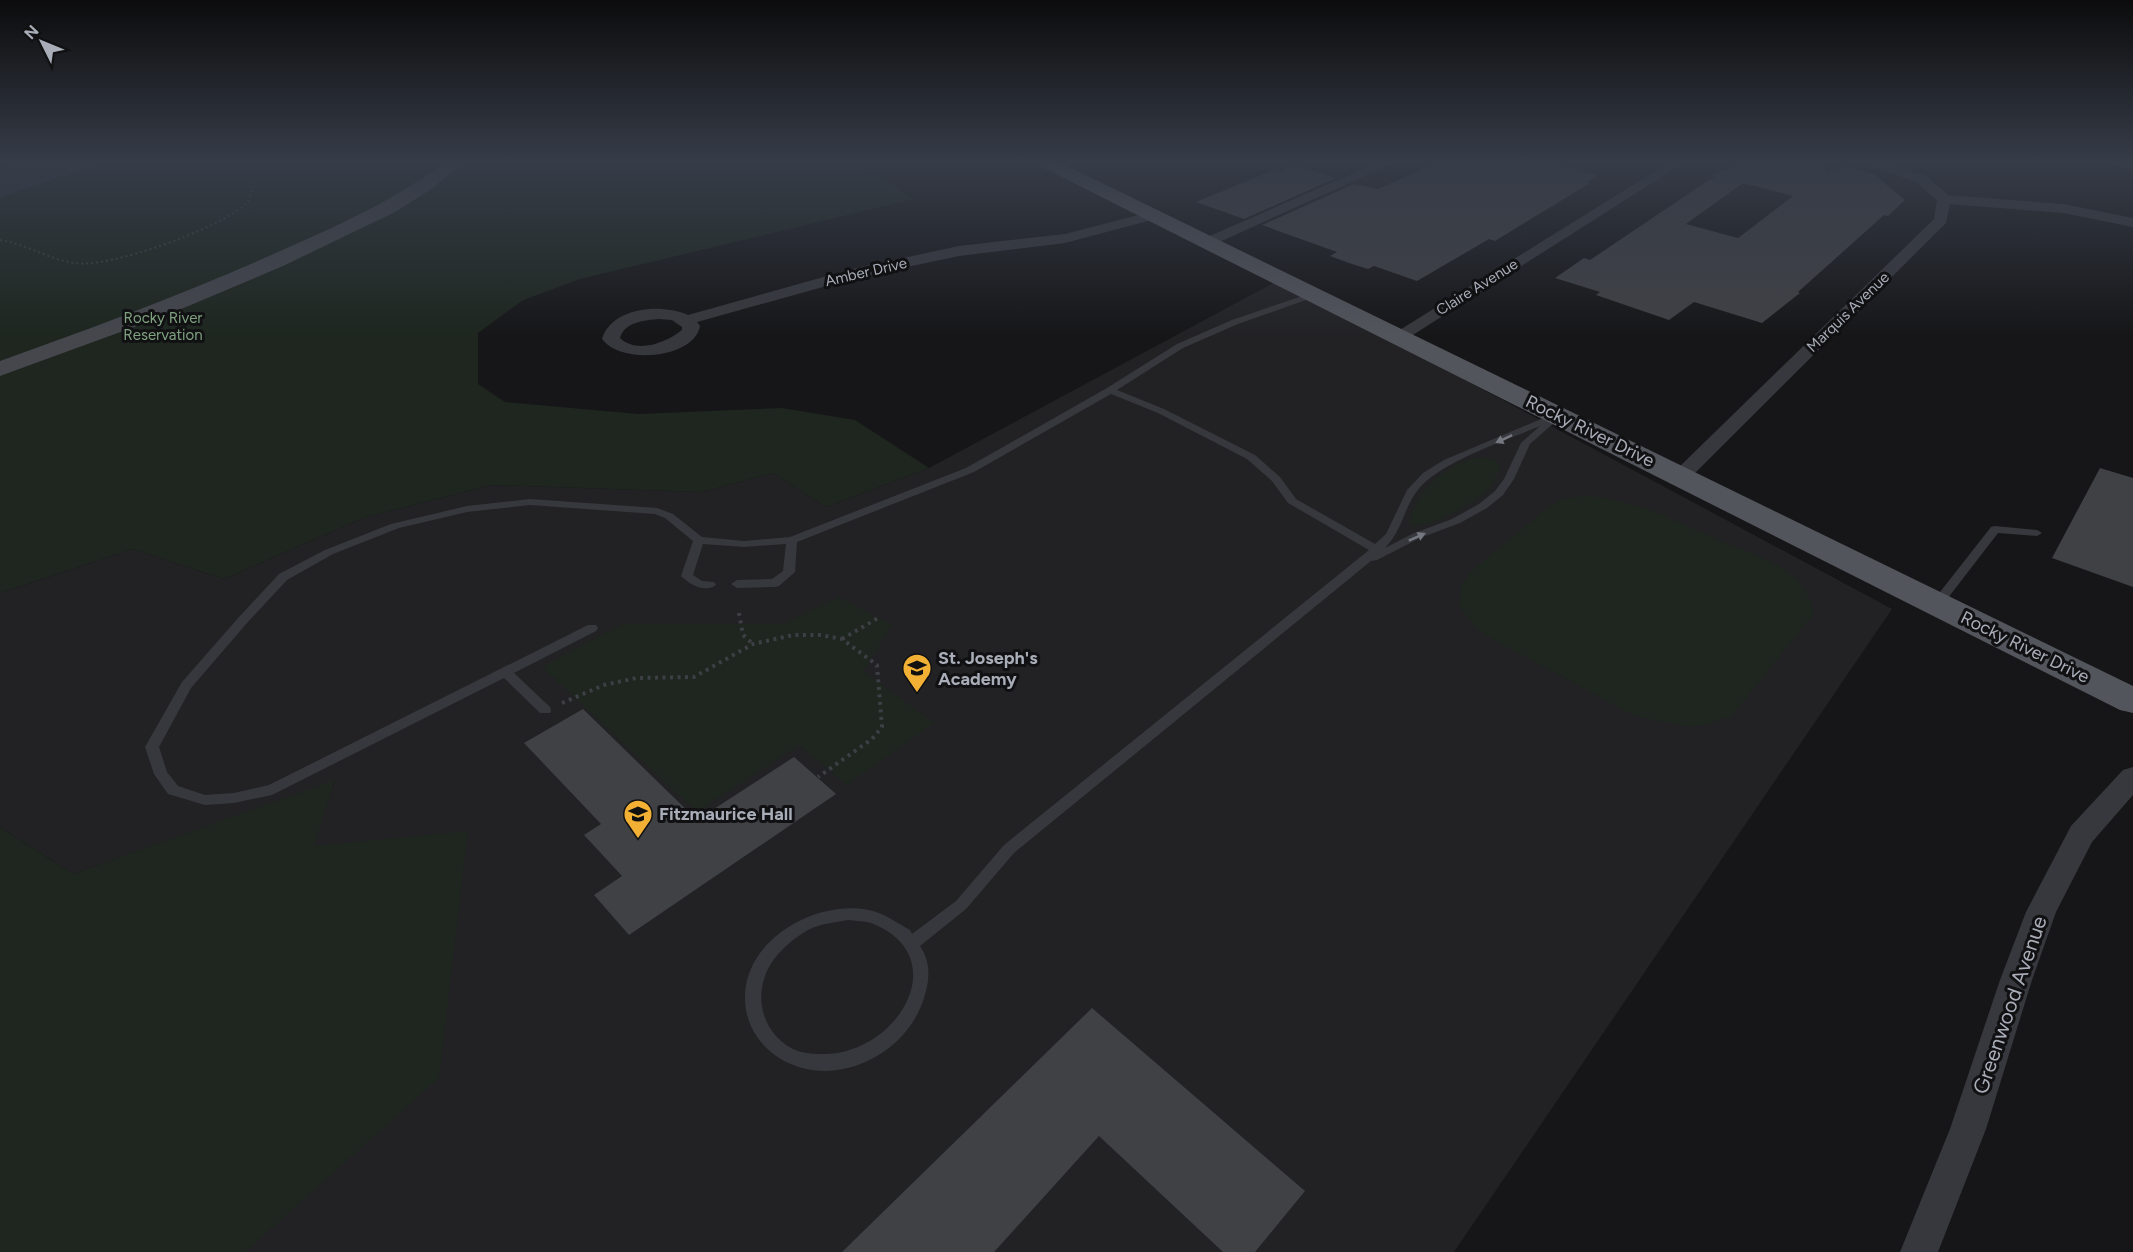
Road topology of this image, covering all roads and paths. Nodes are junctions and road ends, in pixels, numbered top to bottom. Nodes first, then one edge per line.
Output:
1 (217, 220) edge
2 (363, 220) edge
3 (1133, 220) edge
4 (1166, 220) edge
5 (1257, 220) edge
6 (1584, 220) edge
7 (1941, 220) edge
8 (0, 240) edge
9 (1210, 241) junction
10 (1314, 294) junction
11 (687, 320) dead end
12 (1399, 336) junction
13 (0, 369) edge
14 (1110, 390) junction
15 (1558, 415) junction
16 (1681, 476) junction
17 (2037, 533) dead end
18 (699, 540) junction
19 (792, 540) junction
20 (1377, 550) junction
21 (1364, 562) junction
22 (737, 584) dead end
23 (710, 585) dead end
24 (1937, 604) junction
25 (739, 612) dead end
26 (878, 618) dead end
27 (592, 628) dead end
28 (842, 639) junction
29 (753, 644) junction
30 (506, 672) junction
31 (2133, 701) edge
32 (545, 710) joint
33 (818, 777) dead end
34 (2133, 777) edge
35 (912, 943) junction
36 (1919, 1252) edge

1 - 8 path
2 - 13 street
3 - 11 street, Amber Drive
4 - 9 main road, Rocky River Drive
5 - 9 street
6 - 12 street, Claire Avenue
7 - 16 street, Marquis Avenue
9 - 10 main road, Rocky River Drive
10 - 12 main road, Rocky River Drive
10 - 14 lane
12 - 15 main road, Rocky River Drive
14 - 19 lane
14 - 20 lane
15 - 16 main road, Rocky River Drive
15 -> 20 lane
21 -> 15 lane
16 - 24 main road, Rocky River Drive
17 - 24 lane
18 - 19 lane
18 - 23 lane
18 - 30 lane
19 - 22 lane
20 - 21 lane
21 - 35 lane
24 - 31 main road, Rocky River Drive
25 - 29 path
26 - 28 path
27 - 30 lane
28 - 29 path
28 - 33 path
29 - 32 path
30 - 32 lane
34 - 36 street, Greenwood Avenue
35 - 35 lane

